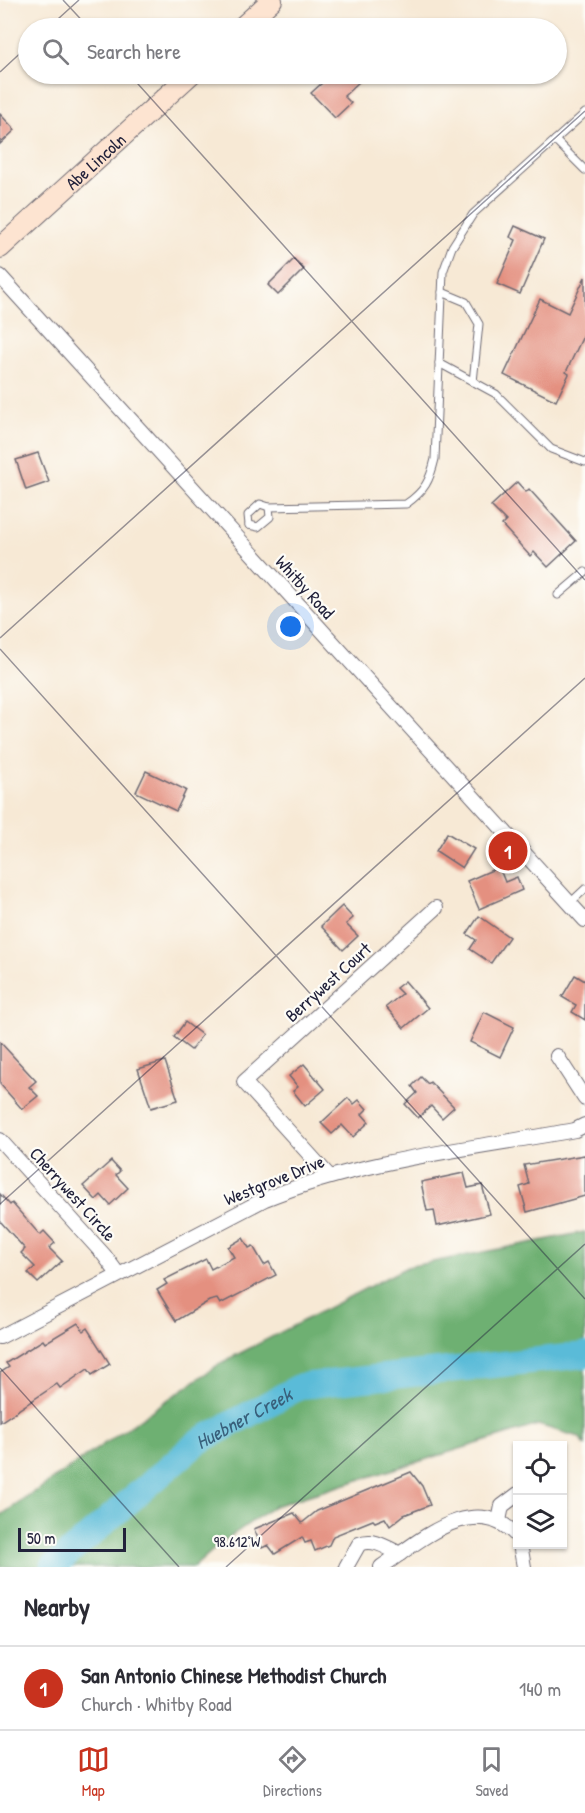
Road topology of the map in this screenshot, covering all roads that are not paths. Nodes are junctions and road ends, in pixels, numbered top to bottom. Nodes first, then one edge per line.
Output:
1 (272, 0) edge
2 (252, 18) edge
3 (180, 84) edge
4 (585, 113) edge
5 (555, 140) junction
6 (585, 170) edge
7 (0, 248) edge
8 (0, 276) edge
9 (442, 292) junction
10 (439, 363) junction
11 (473, 382) junction
12 (585, 462) edge
13 (269, 507) junction
14 (249, 525) junction
15 (236, 537) junction
16 (585, 572) edge
17 (558, 595) dead end
18 (585, 889) edge
19 (570, 903) junction
20 (436, 908) dead end
21 (585, 920) edge
22 (557, 1056) dead end
23 (585, 1099) edge
24 (585, 1125) edge
25 (0, 1140) edge
26 (329, 1176) junction
27 (118, 1274) junction
28 (0, 1336) edge
29 (517, 1495) edge
30 (499, 1521) junction
31 (513, 1533) edge
32 (521, 1549) edge
33 (400, 1554) junction
34 (346, 1567) edge
35 (381, 1567) edge
36 (524, 1567) edge

1 - 2 street
3 - 7 street, Abe Lincoln
4 - 5 lane
5 - 6 lane
5 - 9 lane
8 - 15 street, Whitby Road
9 - 10 lane
9 - 11 lane
10 - 11 lane
10 - 13 lane
11 - 12 lane
13 - 14 lane
13 - 14 lane
14 - 15 lane
15 - 19 street, Whitby Road
16 - 17 lane
18 - 19 lane
19 - 21 street, Whitby Road
20 - 26 street, Berrywest Court
22 - 23 street
24 - 26 street, Westgrove Drive
25 - 27 street, Cherrywest Circle
26 - 27 street, Westgrove Drive
27 - 28 street, Westgrove Drive
29 - 30 street
30 - 31 street
30 - 33 street
32 - 36 street
33 - 34 street
33 - 35 street

